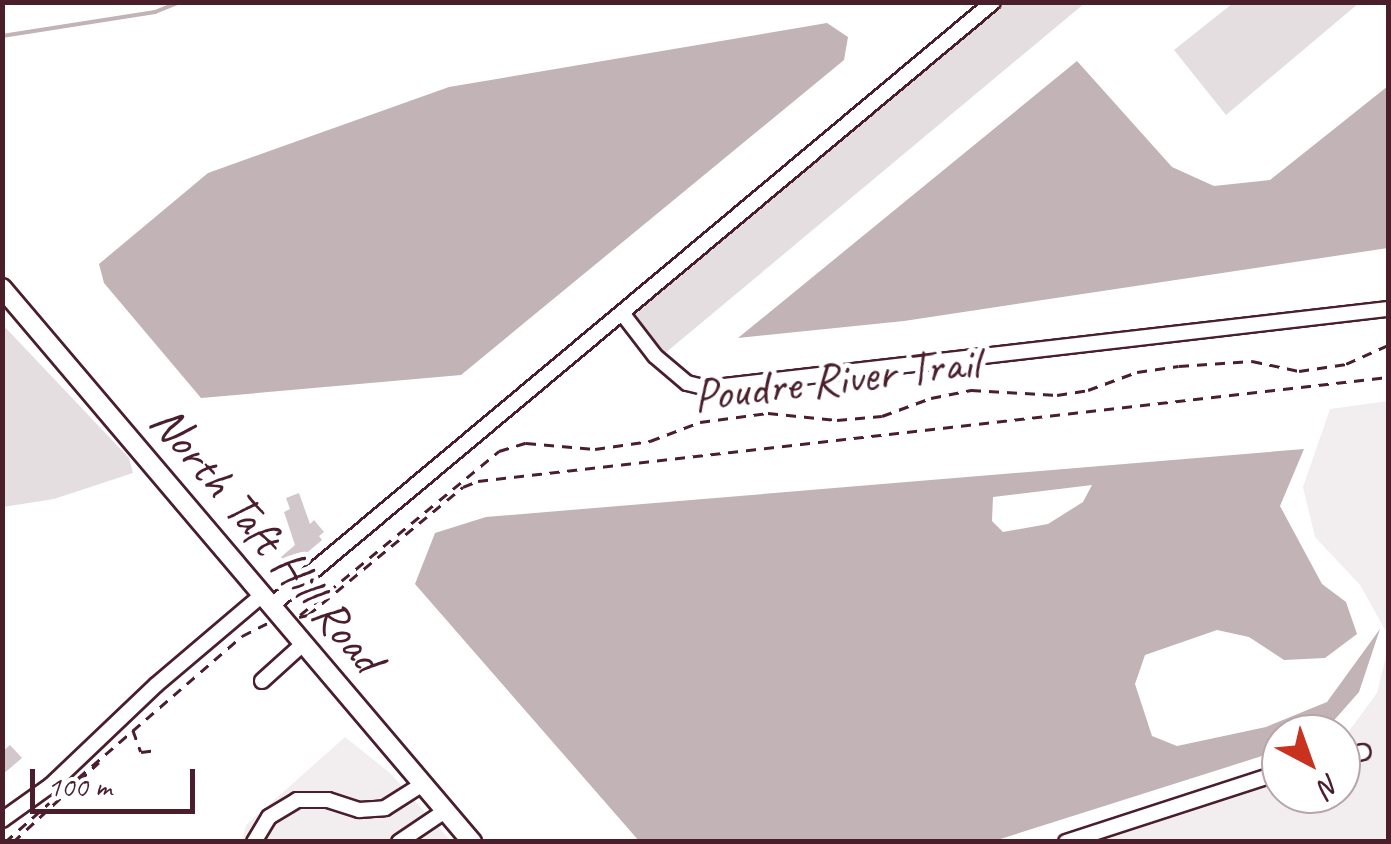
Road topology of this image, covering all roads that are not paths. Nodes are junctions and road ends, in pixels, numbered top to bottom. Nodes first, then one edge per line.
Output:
1 (992, 2) edge
2 (2, 288) edge
3 (1388, 309) edge
4 (622, 313) junction
5 (278, 610) junction
6 (302, 644) junction
7 (262, 681) dead end
8 (1261, 779) edge
9 (423, 784) junction
10 (444, 811) junction
11 (2, 820) edge
12 (254, 842) edge
13 (400, 842) edge
14 (472, 842) edge
15 (1066, 842) edge

1 - 4 street
2 - 5 main road, North Taft Hill Road
3 - 4 street
4 - 5 street
5 - 6 main road, North Taft Hill Road
5 - 11 street
6 - 7 street
6 - 9 main road, North Taft Hill Road
8 - 15 street
9 - 10 main road, North Taft Hill Road
9 - 12 street
10 - 13 street
10 - 14 main road, North Taft Hill Road

